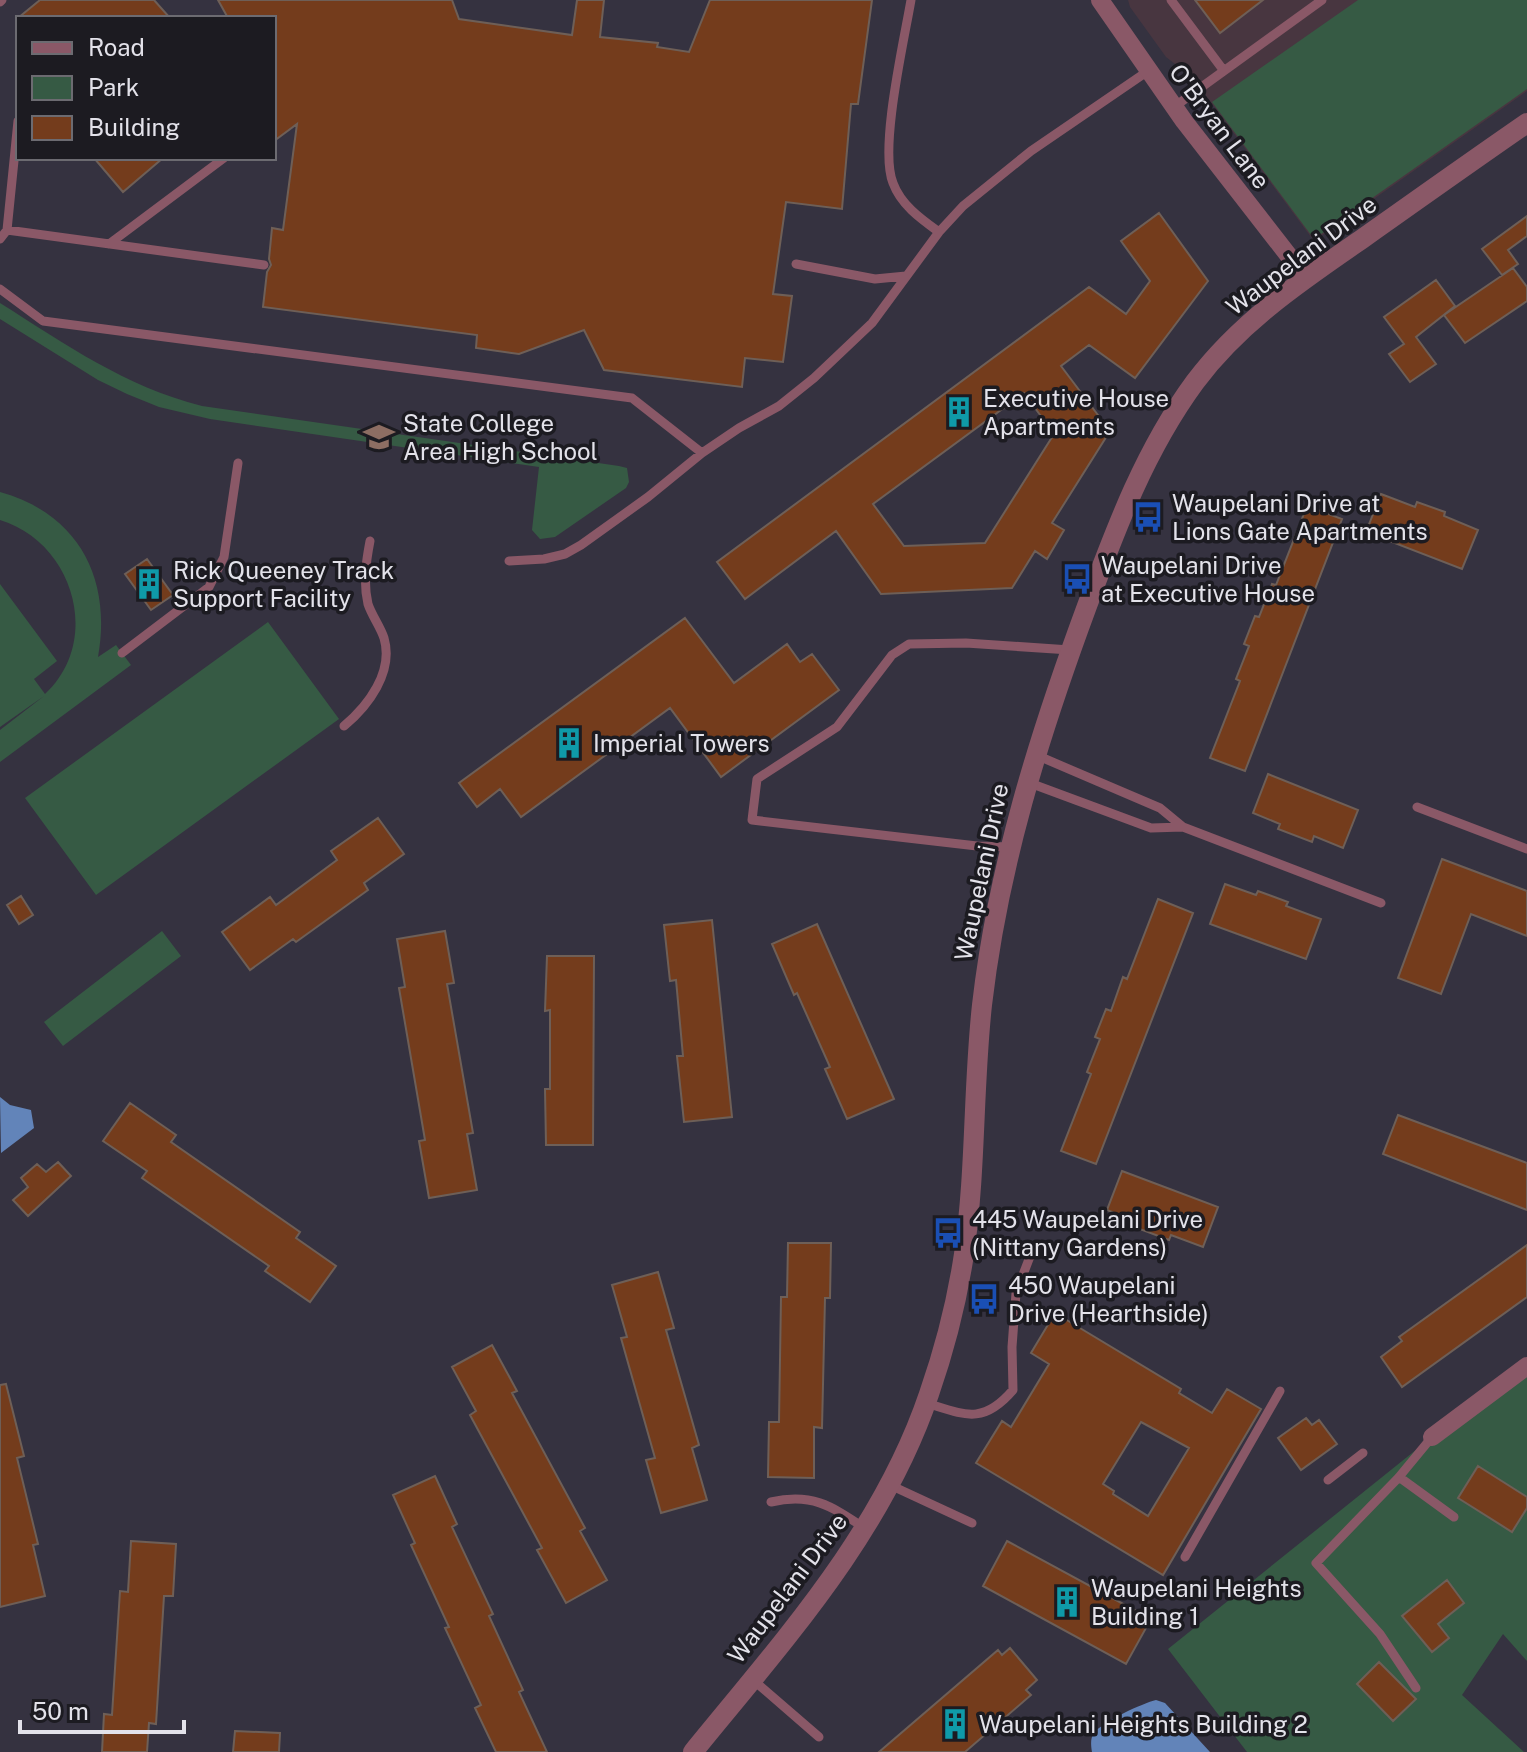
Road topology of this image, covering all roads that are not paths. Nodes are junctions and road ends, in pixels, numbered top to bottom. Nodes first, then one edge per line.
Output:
1 (911, 0) edge
2 (1100, 0) edge
3 (1171, 0) edge
4 (1322, 0) edge
5 (1148, 71) junction
6 (1224, 71) junction
7 (1174, 107) junction
8 (1527, 123) edge
9 (16, 136) edge
10 (221, 160) edge
11 (939, 232) junction
12 (3, 234) edge
13 (109, 244) junction
14 (796, 264) dead end
15 (264, 265) dead end
16 (906, 276) junction
17 (1306, 278) junction
18 (0, 289) edge
19 (702, 453) junction
20 (238, 463) dead end
21 (370, 541) dead end
22 (509, 561) dead end
23 (1071, 650) junction
24 (122, 653) dead end
25 (344, 726) dead end
26 (1035, 754) junction
27 (1027, 782) junction
28 (1417, 807) dead end
29 (1183, 827) junction
30 (1010, 847) junction
31 (1527, 849) edge
32 (1381, 903) dead end
33 (1034, 1246) dead end
34 (1527, 1366) edge
35 (1280, 1391) dead end
36 (926, 1403) junction
37 (1432, 1437) joint
38 (1363, 1453) dead end
39 (1399, 1477) junction
40 (1328, 1480) dead end
41 (890, 1485) junction
42 (771, 1502) dead end
43 (1454, 1517) dead end
44 (972, 1523) dead end
45 (866, 1529) junction
46 (1185, 1557) dead end
47 (752, 1679) junction
48 (1416, 1688) dead end
49 (819, 1737) dead end
50 (693, 1752) edge

1 - 11 lane
2 - 5 street, O'Bryan Lane
3 - 6 lane
4 - 6 lane
5 - 7 street, O'Bryan Lane
5 - 11 lane
6 - 7 lane
7 - 17 street, O'Bryan Lane
8 - 17 street, Waupelani Drive
9 - 12 lane
10 - 13 lane
11 - 16 lane
12 - 13 lane
13 - 15 lane
14 - 16 lane
16 - 19 lane
17 - 23 street, Waupelani Drive
18 - 19 lane
19 - 22 lane
20 - 24 lane
21 - 25 lane
23 - 26 street, Waupelani Drive
23 - 30 lane
26 - 27 street, Waupelani Drive
26 - 29 lane
27 - 29 lane
27 - 30 street, Waupelani Drive
28 - 31 lane
29 - 32 lane
30 - 36 street, Waupelani Drive
33 - 36 lane
34 - 37 street
35 - 46 lane
36 - 41 street, Waupelani Drive
37 - 39 lane
38 - 40 lane
39 - 43 lane
39 - 48 lane
41 - 44 lane
41 - 45 street, Waupelani Drive
42 - 45 lane
45 - 47 street, Waupelani Drive
47 - 49 lane
47 - 50 street, Waupelani Drive

